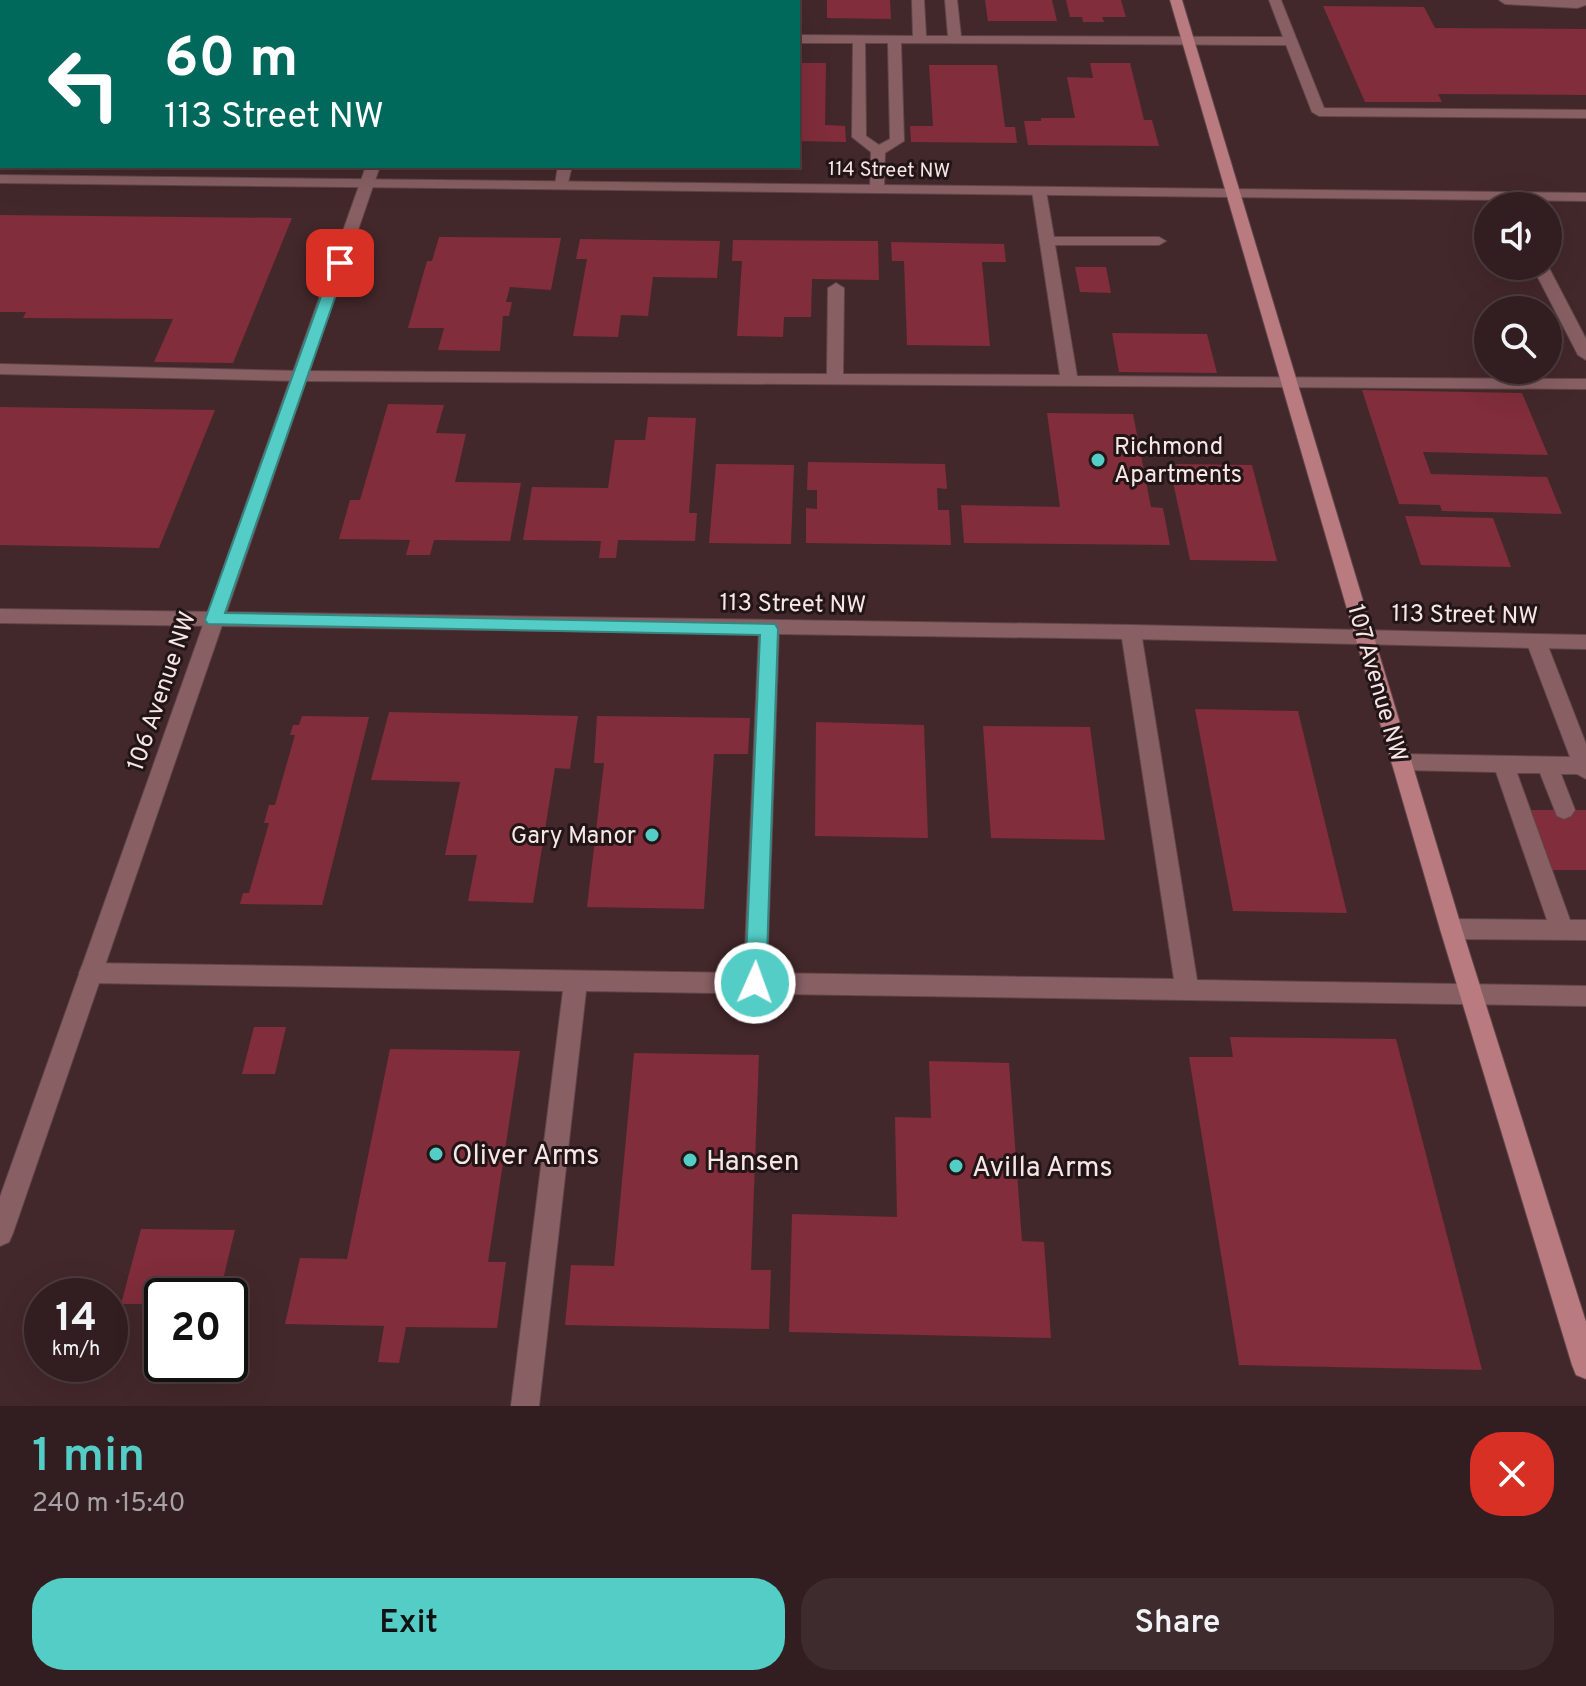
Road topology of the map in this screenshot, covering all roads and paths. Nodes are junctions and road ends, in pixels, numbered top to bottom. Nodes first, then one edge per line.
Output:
1 (918, 0) edge
2 (951, 0) edge
3 (1176, 0) edge
4 (1275, 0) edge
5 (1505, 0) edge
6 (1586, 0) edge
7 (800, 39) edge
8 (859, 39) junction
9 (894, 39) junction
10 (920, 40) junction
11 (955, 40) junction
12 (1291, 41) junction
13 (1188, 42) junction
14 (1586, 114) edge
15 (878, 151) junction
16 (565, 168) edge
17 (370, 174) edge
18 (0, 179) edge
19 (562, 184) junction
20 (877, 189) junction
21 (1039, 191) junction
22 (1233, 193) junction
23 (1586, 197) edge
24 (1562, 198) edge
25 (1474, 200) edge
26 (1047, 241) junction
27 (1159, 241) dead end
28 (1547, 280) edge
29 (836, 288) dead end
30 (1586, 355) edge
31 (0, 369) edge
32 (300, 376) junction
33 (835, 378) junction
34 (1069, 380) junction
35 (1287, 381) junction
36 (1586, 384) edge
37 (0, 616) edge
38 (214, 620) junction
39 (769, 629) junction
40 (1131, 632) junction
41 (1365, 638) junction
42 (1536, 641) junction
43 (1586, 642) edge
44 (1401, 762) junction
45 (1503, 764) junction
46 (1547, 765) junction
47 (1585, 768) edge
48 (1564, 810) dead end
49 (1451, 929) junction
50 (1562, 930) junction
51 (1586, 930) edge
52 (90, 973) junction
53 (576, 981) junction
54 (755, 983) junction
55 (1187, 992) junction
56 (1471, 994) junction
57 (1586, 996) edge
58 (0, 1233) edge
59 (1586, 1365) edge
60 (525, 1406) edge

1 - 10 street
2 - 11 street
3 - 13 main road, 107 Avenue NW
4 - 12 street
5 - 6 street
7 - 8 street
8 - 9 street
8 - 15 street
9 - 10 street
9 - 15 street
10 - 11 street
11 - 13 street
12 - 13 street
12 - 14 street
13 - 22 main road, 107 Avenue NW
15 - 20 street
16 - 19 street
17 - 18 street, 114 Street NW
17 - 19 street, 114 Street NW
17 - 32 street, 106 Avenue NW
19 - 20 street, 114 Street NW
20 - 21 street, 114 Street NW
21 - 22 street, 114 Street NW
21 - 26 street
22 - 25 street, 114 Street NW
22 - 35 main road, 107 Avenue NW
23 - 24 street, 114 Street NW
26 - 27 street
26 - 34 street
28 - 30 street
29 - 33 street
31 - 32 street
32 - 33 street
32 - 38 street, 106 Avenue NW
33 - 34 street
34 - 35 street
35 - 36 street
35 - 41 main road, 107 Avenue NW
37 - 38 street, 113 Street NW
38 - 39 street, 113 Street NW
38 - 52 street, 106 Avenue NW
39 - 40 street, 113 Street NW
39 - 54 street
40 - 41 street, 113 Street NW
40 - 55 street
41 - 42 street, 113 Street NW
41 - 44 main road, 107 Avenue NW
42 - 43 street, 113 Street NW
42 - 47 street
44 - 45 street
44 - 49 main road, 107 Avenue NW
45 - 46 street
45 - 50 street
46 - 47 street
46 - 48 street
49 - 50 street
49 - 56 main road, 107 Avenue NW
50 - 51 street
52 - 53 street
52 - 58 street, 106 Avenue NW
53 - 54 street
53 - 60 street
54 - 55 street
55 - 56 street
56 - 57 street
56 - 59 main road, 107 Avenue NW

